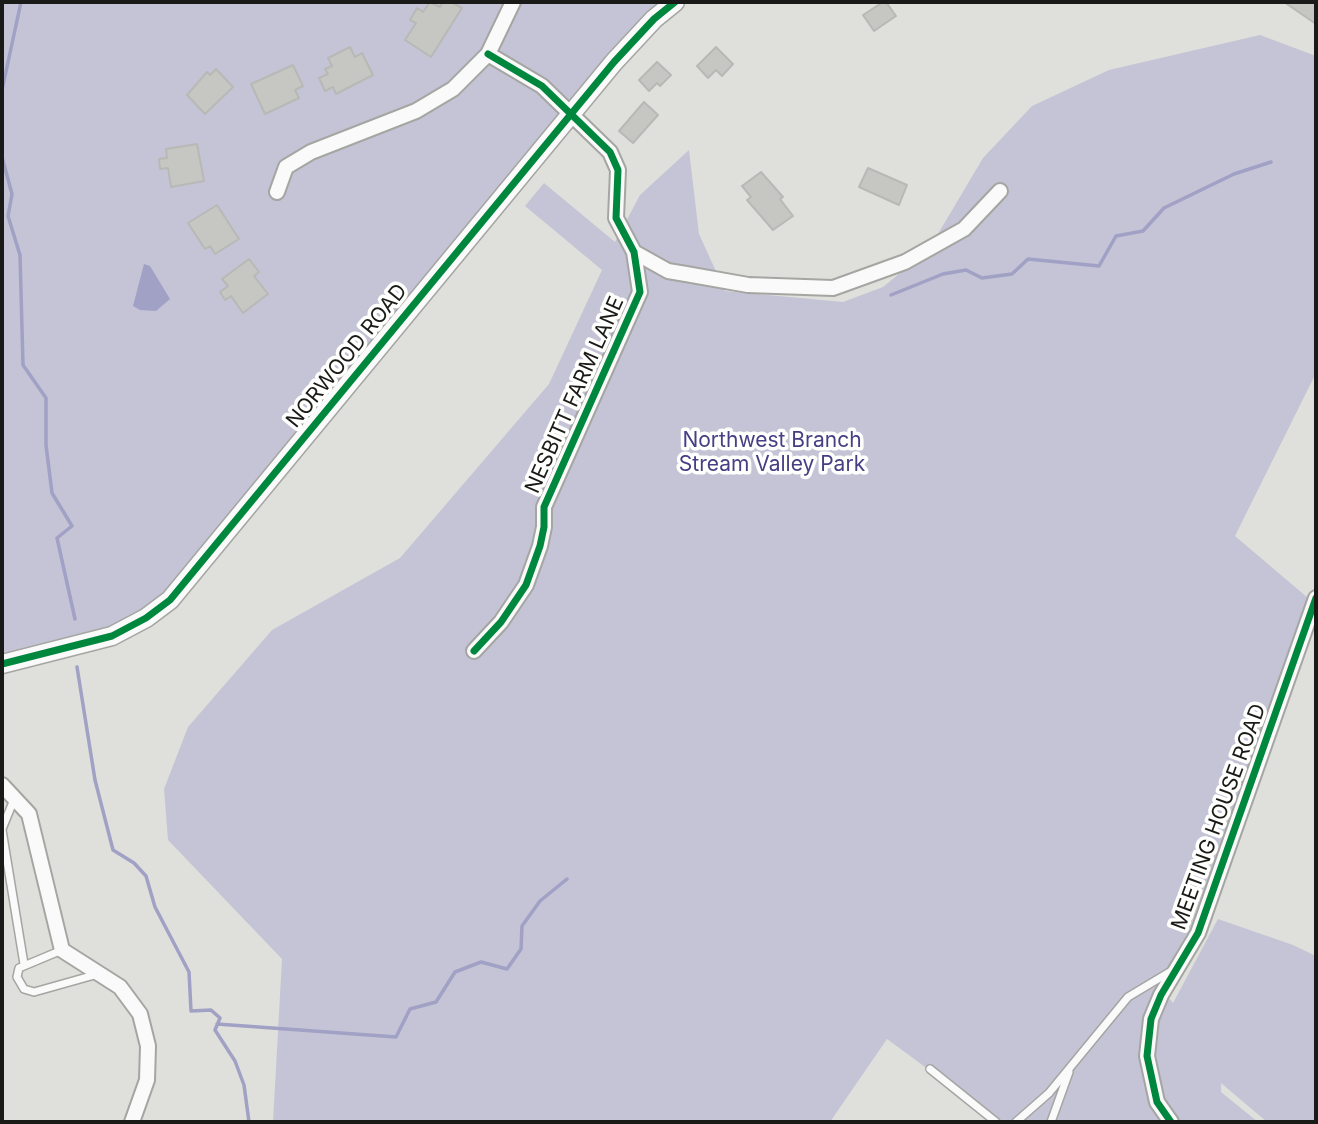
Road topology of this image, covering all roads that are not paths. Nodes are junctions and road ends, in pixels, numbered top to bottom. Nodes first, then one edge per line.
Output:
1 (513, 2) edge
2 (675, 2) edge
3 (488, 54) junction
4 (572, 112) junction
5 (1000, 191) dead end
6 (277, 192) dead end
7 (634, 252) junction
8 (1316, 598) edge
9 (474, 651) dead end
10 (2, 664) edge
11 (2, 785) edge
12 (15, 796) junction
13 (2, 829) edge
14 (62, 950) junction
15 (24, 964) junction
16 (1177, 968) junction
17 (98, 974) junction
18 (1070, 1068) junction
19 (930, 1069) dead end
20 (132, 1122) edge
21 (996, 1122) edge
22 (1016, 1122) edge
23 (1051, 1122) edge
24 (1171, 1122) edge

1 - 3 street
2 - 4 street, NORWOOD ROAD
3 - 4 street, NESBITT FARM LANE
3 - 6 street
4 - 7 street, NESBITT FARM LANE
4 - 10 street, NORWOOD ROAD
5 - 7 street
7 - 9 street, NESBITT FARM LANE
8 - 16 street, MEETING HOUSE ROAD
11 - 12 street
12 - 13 lane
12 - 14 street
13 - 15 lane
14 - 15 lane
14 - 17 street
15 - 17 lane
16 - 18 lane
16 - 24 street, MEETING HOUSE ROAD
17 - 20 street
18 - 22 lane
18 - 23 lane
19 - 21 lane

